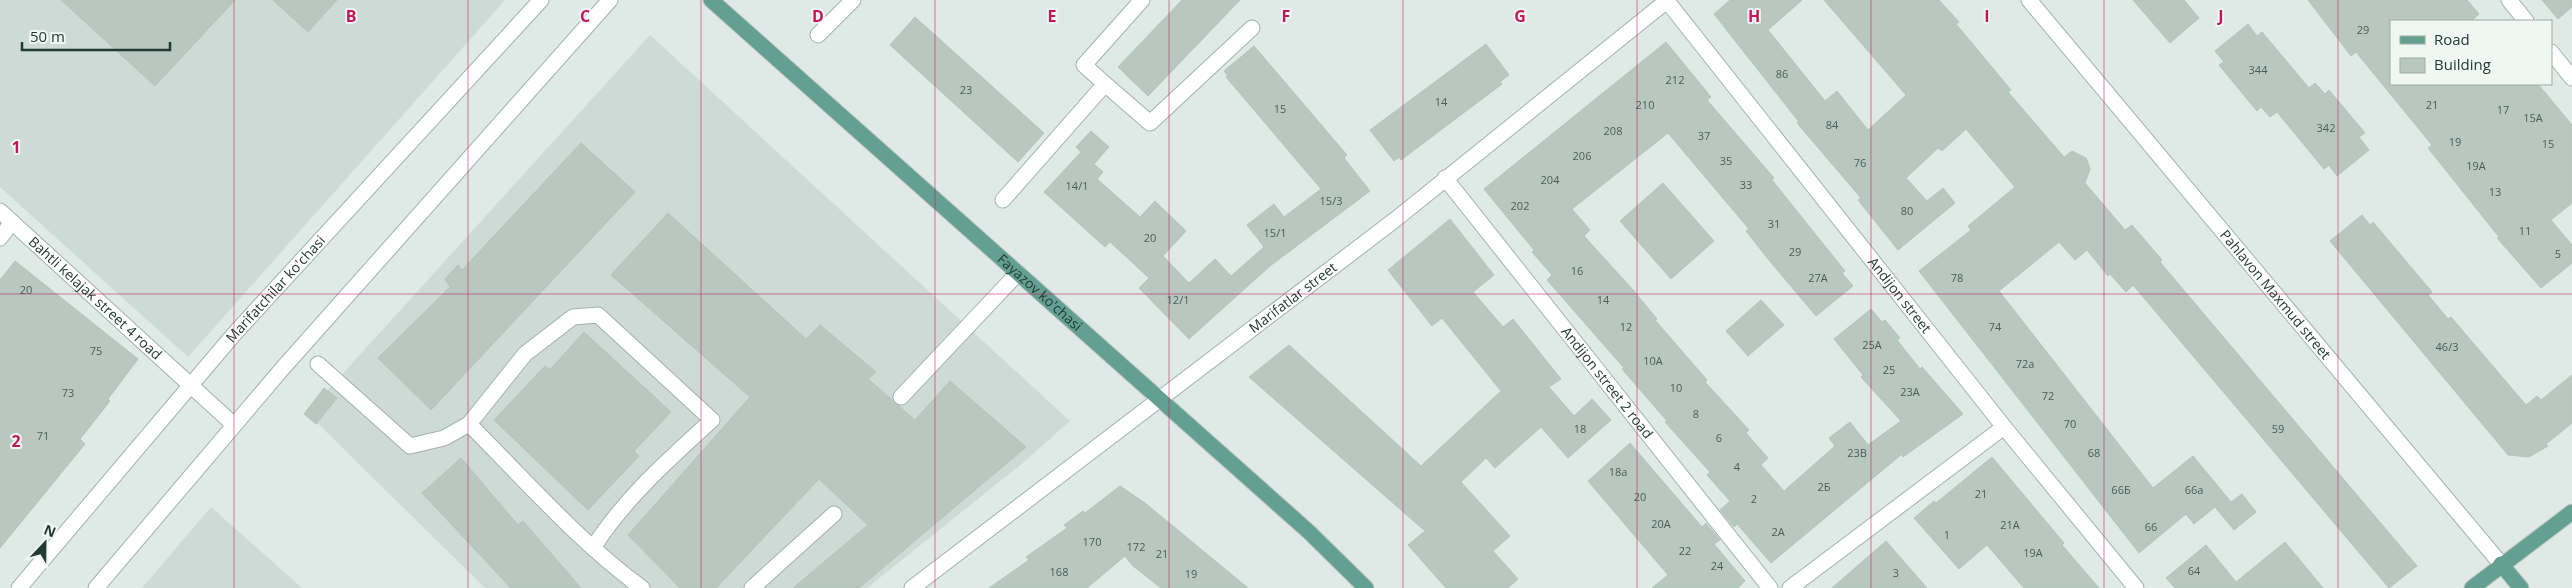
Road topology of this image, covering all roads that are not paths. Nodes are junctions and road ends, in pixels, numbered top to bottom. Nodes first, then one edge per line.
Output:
1 (541, 0) edge
2 (610, 0) edge
3 (711, 0) edge
4 (853, 0) edge
5 (1142, 0) edge
6 (1668, 0) edge
7 (2029, 0) edge
8 (2509, 0) edge
9 (2525, 20) edge
10 (1252, 28) dead end
11 (818, 35) dead end
12 (2552, 53) edge
13 (2572, 78) edge
14 (1105, 84) junction
15 (1445, 178) junction
16 (1003, 200) dead end
17 (0, 210) edge
18 (12, 222) junction
19 (0, 238) edge
20 (1018, 274) junction
21 (318, 364) dead end
22 (191, 385) junction
23 (901, 397) dead end
24 (1160, 400) junction
25 (469, 424) junction
26 (234, 425) junction
27 (2004, 427) junction
28 (2572, 512) edge
29 (834, 514) dead end
30 (593, 548) junction
31 (2501, 564) junction
32 (19, 588) edge
33 (96, 588) edge
34 (642, 588) edge
35 (752, 588) edge
36 (912, 588) edge
37 (1366, 588) edge
38 (1770, 588) edge
39 (1790, 588) edge
40 (2136, 588) edge
41 (2472, 588) edge
42 (2521, 588) edge

1 - 22 street, Marifatchilar ko'chasi
2 - 26 street
3 - 20 main road, Fayazov ko'chasi
4 - 11 street
5 - 14 street
6 - 15 street, Marifatlar street
6 - 27 street, Andijon street
7 - 31 street, Pahlavon Maxmud street
8 - 9 street
10 - 14 street
12 - 13 street
14 - 16 street
15 - 24 street, Marifatlar street
15 - 38 street, Andijon street 2 road
17 - 18 street, Bahtli kelajak street 4 road
18 - 19 street
18 - 22 street, Bahtli kelajak street 4 road
20 - 23 street
20 - 24 main road, Fayazov ko'chasi
21 - 25 street
22 - 26 street, Bahtli kelajak street 4 road
22 - 32 street, Marifatchilar ko'chasi
24 - 36 street, Marifatlar street
24 - 37 main road, Fayazov ko'chasi
25 - 30 street
25 - 30 street
26 - 33 street
27 - 39 street
27 - 40 street, Andijon street
28 - 31 main road
29 - 35 street
30 - 34 street
31 - 41 main road
31 - 42 main road, Pahlavon Maxmud street

